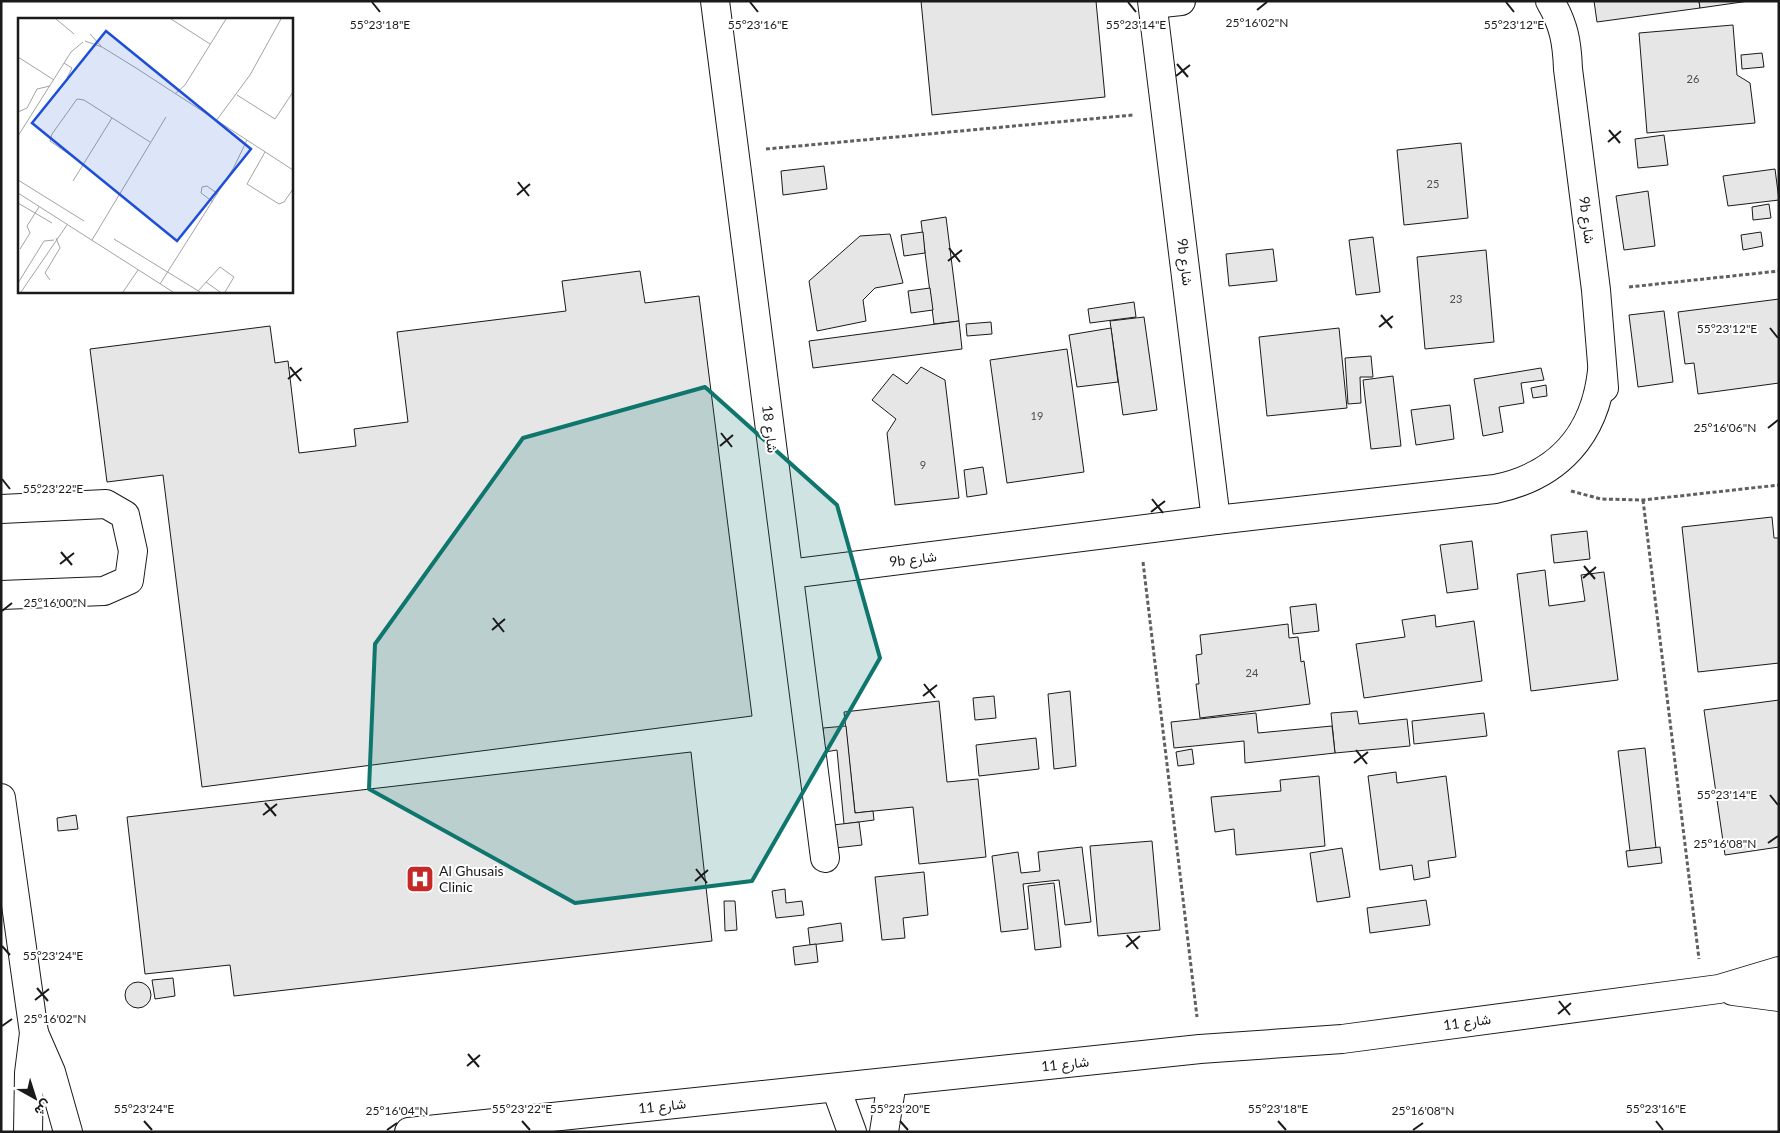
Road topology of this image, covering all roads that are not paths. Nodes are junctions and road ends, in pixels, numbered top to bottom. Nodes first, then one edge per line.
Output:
1 (715, 1) edge
2 (1180, 1) edge
3 (1530, 1) edge
4 (1550, 1) edge
5 (1152, 3) edge
6 (1568, 69) junction
7 (1602, 371) junction
8 (1495, 489) junction
9 (1, 509) edge
10 (1216, 520) junction
11 (789, 574) junction
12 (1, 595) edge
13 (1, 798) edge
14 (825, 858) dead end
15 (1779, 971) edge
16 (1711, 990) junction
17 (1779, 997) edge
18 (34, 1033) junction
19 (892, 1082) junction
20 (836, 1088) junction
21 (420, 1131) edge
22 (28, 1132) edge
23 (68, 1132) edge
24 (852, 1132) edge
25 (884, 1132) edge

1 - 11 street, شارع 18
2 - 5 street, 9b شارع
3 - 6 street, 9b شارع
4 - 6 street, 9b شارع
5 - 10 street, 9b شارع
6 - 7 street, 9b شارع
7 - 8 street, 9b شارع
7 - 8 street, 9b شارع
8 - 10 street, 9b شارع
9 - 12 street
10 - 11 street, 9b شارع
11 - 14 street, شارع 18
13 - 18 street
15 - 16 street, شارع 11
16 - 17 street, شارع 11
16 - 19 street, شارع 11
18 - 22 street
18 - 23 street
19 - 20 street, شارع 11
19 - 25 street
20 - 21 street, شارع 11
20 - 24 street

